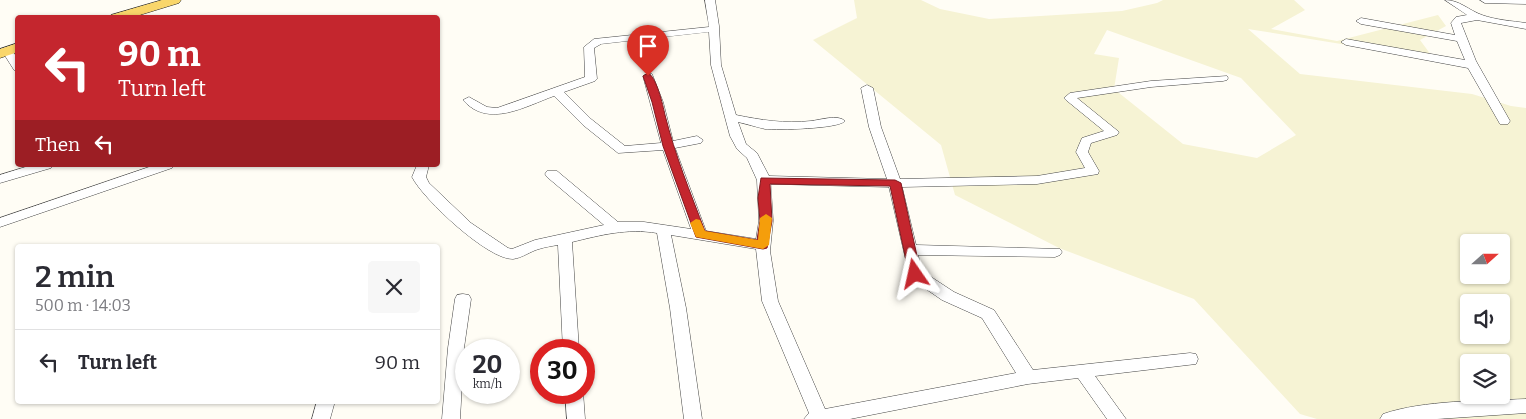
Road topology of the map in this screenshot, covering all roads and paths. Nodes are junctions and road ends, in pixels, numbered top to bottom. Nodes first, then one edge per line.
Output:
1 (175, 0) edge
2 (710, 0) edge
3 (1450, 0) edge
4 (1485, 0) edge
5 (1526, 1) edge
6 (125, 15) edge
7 (1476, 17) junction
8 (1361, 21) dead end
9 (1526, 26) edge
10 (714, 29) junction
11 (1460, 39) junction
12 (1346, 42) dead end
13 (8, 51) edge
14 (15, 63) edge
15 (1472, 65) junction
16 (648, 76) dead end
17 (1223, 78) dead end
18 (867, 88) dead end
19 (557, 92) junction
20 (469, 100) dead end
21 (731, 117) junction
22 (839, 121) dead end
23 (1504, 121) dead end
24 (697, 140) dead end
25 (668, 146) junction
26 (39, 167) edge
27 (161, 167) edge
28 (422, 167) edge
29 (552, 174) dead end
30 (0, 179) edge
31 (764, 180) junction
32 (895, 183) junction
33 (0, 223) edge
34 (616, 227) junction
35 (662, 228) junction
36 (700, 234) junction
37 (565, 239) junction
38 (763, 245) junction
39 (910, 250) junction
40 (1056, 252) dead end
41 (463, 299) dead end
42 (570, 339) edge
43 (1190, 359) dead end
44 (1082, 371) junction
45 (1028, 377) junction
46 (325, 404) edge
47 (575, 404) edge
48 (1526, 406) edge
49 (321, 419) edge
50 (451, 419) edge
51 (576, 419) edge
52 (693, 419) edge
53 (818, 419) edge
54 (1117, 419) edge
55 (1389, 419) edge

1 - 6 main road
2 - 10 street
3 - 7 street
4 - 5 street
7 - 9 street
7 - 11 street
8 - 11 street
10 - 19 street
10 - 21 street
11 - 15 street
12 - 15 street
13 - 14 street
15 - 23 street
16 - 25 street
17 - 32 street
18 - 32 street
19 - 20 street
19 - 25 street
21 - 22 street
21 - 31 street
24 - 25 street
25 - 36 street
26 - 30 street
27 - 33 street
28 - 37 street
29 - 34 street
31 - 32 street
31 - 38 street
32 - 39 street
34 - 35 street
34 - 37 street
35 - 36 street
35 - 52 street
36 - 38 street
37 - 42 street
38 - 53 street
39 - 40 street
39 - 45 street
41 - 50 street
43 - 44 street
44 - 45 street
44 - 54 street
45 - 53 street
46 - 49 street
47 - 51 street
48 - 55 street

